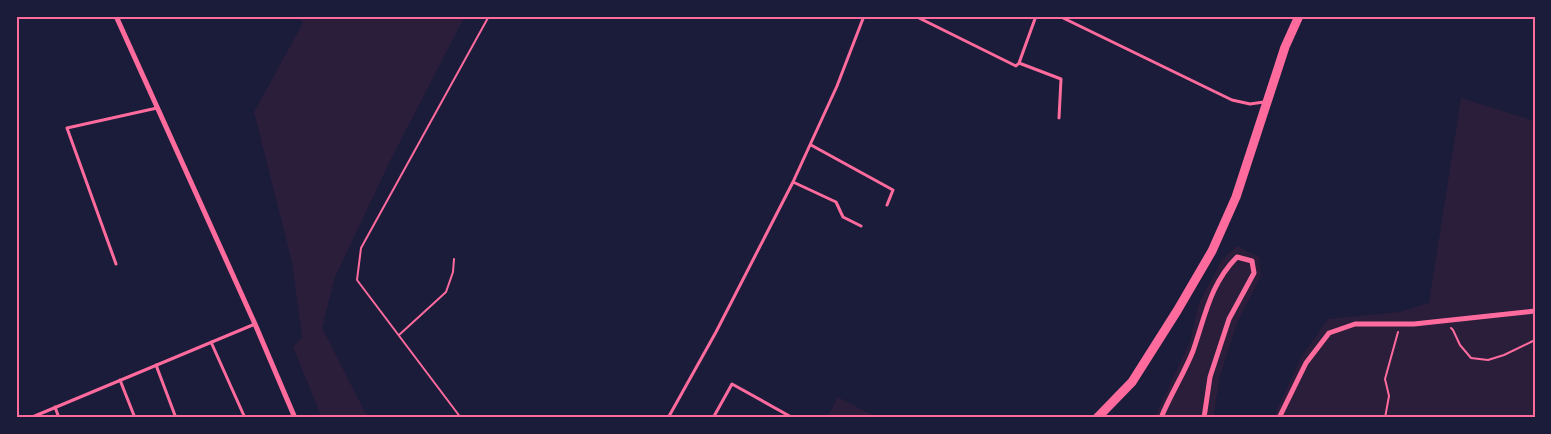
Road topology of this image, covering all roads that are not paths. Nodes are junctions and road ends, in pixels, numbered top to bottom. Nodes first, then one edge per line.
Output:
1 (116, 16) edge
2 (864, 16) edge
3 (915, 16) edge
4 (1036, 16) edge
5 (1059, 16) edge
6 (1299, 16) edge
7 (1019, 63) junction
8 (1267, 102) junction
9 (158, 107) junction
10 (1059, 118) dead end
11 (811, 146) junction
12 (793, 182) junction
13 (888, 205) dead end
14 (861, 226) dead end
15 (116, 264) dead end
16 (1535, 311) edge
17 (255, 324) junction
18 (211, 342) junction
19 (156, 366) junction
20 (120, 380) junction
21 (55, 407) junction
22 (30, 418) edge
23 (59, 418) edge
24 (135, 418) edge
25 (176, 418) edge
26 (245, 418) edge
27 (295, 418) edge
28 (668, 418) edge
29 (713, 418) edge
30 (793, 418) edge
31 (1096, 418) edge
32 (1161, 418) edge
33 (1204, 418) edge
34 (1279, 418) edge

1 - 9 street
2 - 11 lane
3 - 7 lane
4 - 7 lane
5 - 8 lane
6 - 8 street
7 - 10 lane
8 - 31 street
9 - 15 lane
9 - 17 street
11 - 12 lane
11 - 13 lane
12 - 14 lane
12 - 28 lane
16 - 34 street
17 - 18 lane
17 - 27 street
18 - 19 lane
18 - 26 lane
19 - 20 lane
19 - 25 lane
20 - 21 lane
20 - 24 lane
21 - 22 lane
21 - 23 lane
29 - 30 lane
32 - 33 street

